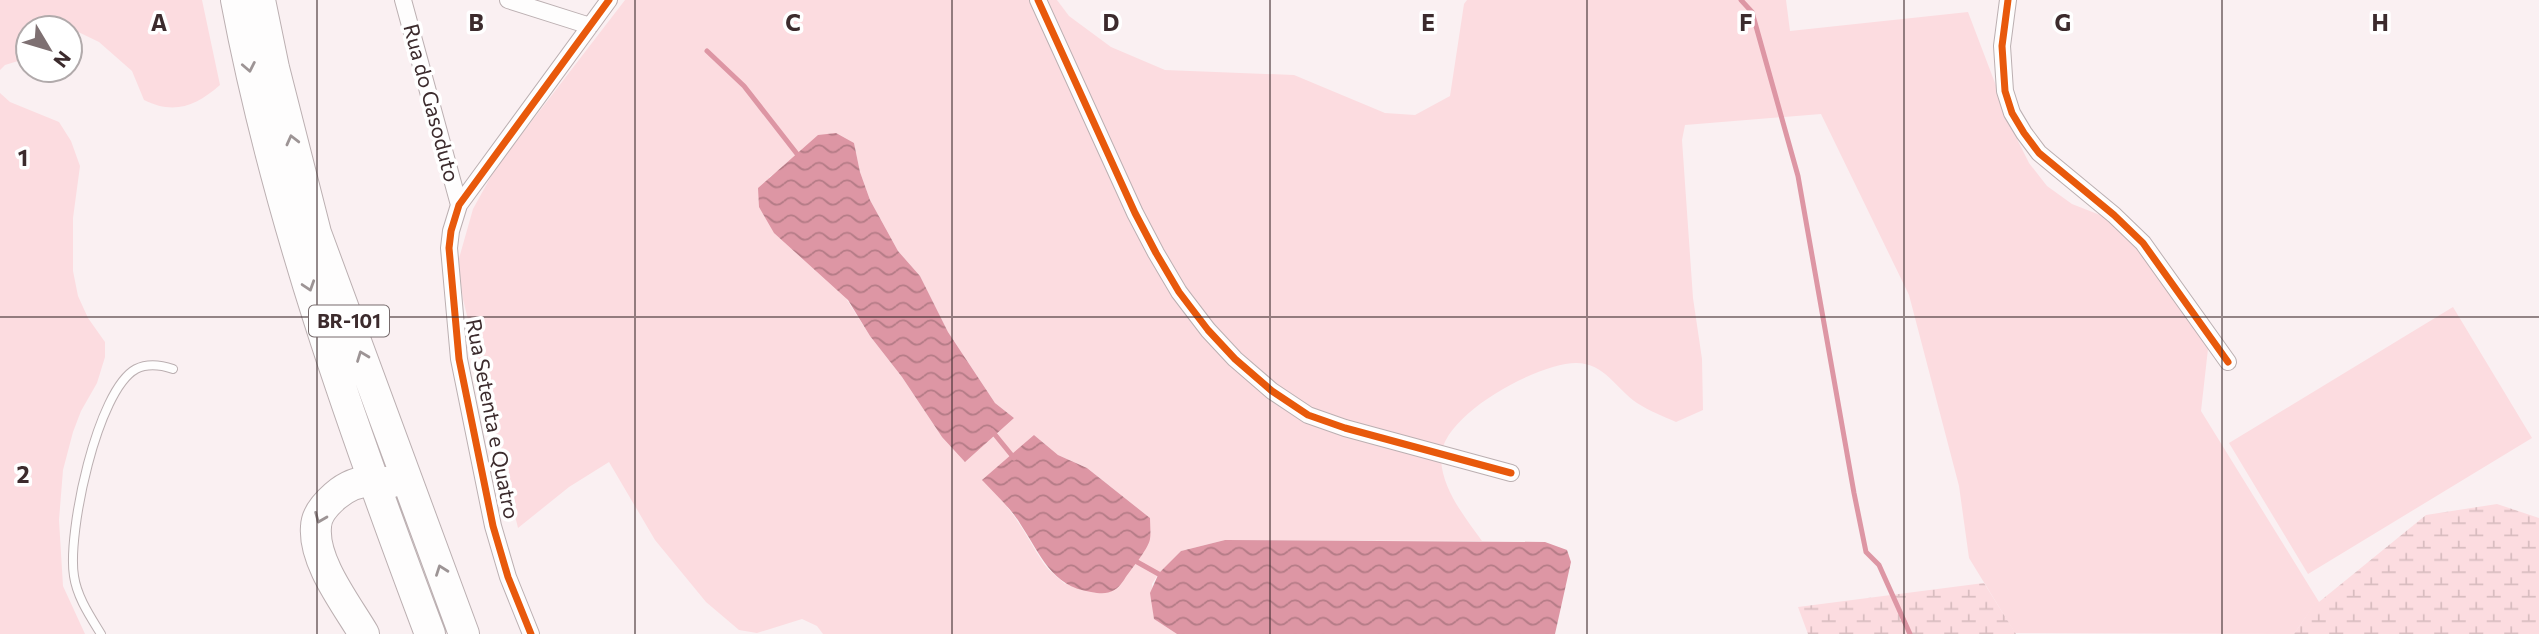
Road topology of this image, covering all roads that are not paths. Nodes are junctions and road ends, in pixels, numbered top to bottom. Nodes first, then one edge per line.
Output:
1 (236, 0) edge
2 (260, 0) edge
3 (403, 0) edge
4 (508, 0) edge
5 (610, 0) edge
6 (1038, 0) edge
7 (2008, 0) edge
8 (2021, 0) edge
9 (590, 26) junction
10 (459, 205) junction
11 (2228, 362) dead end
12 (173, 369) dead end
13 (1511, 473) dead end
14 (371, 479) junction
15 (416, 501) junction
16 (101, 634) edge
17 (364, 634) edge
18 (430, 634) edge
19 (464, 634) edge
20 (531, 634) edge

1 -> 14 highway, BR-101
15 -> 2 highway, BR-101
3 - 10 street, Rua do Gasoduto
4 - 9 street
5 - 9 street
6 - 13 street
7 - 8 street
7 - 11 street
9 - 10 street
10 - 20 street, Rua Setenta e Quatro
12 - 16 lane
14 - 15 highway
14 -> 17 highway
14 - 18 highway, BR-101
19 -> 15 highway, BR-101

